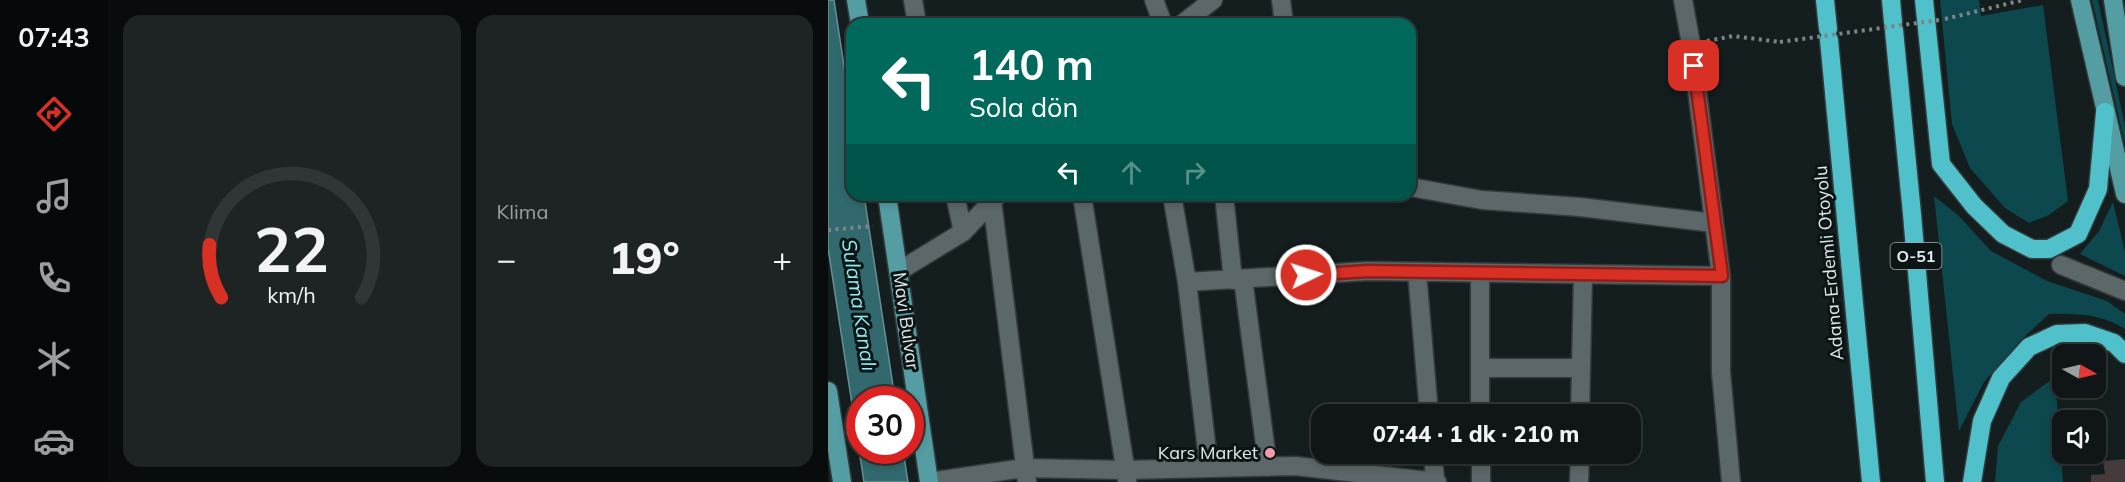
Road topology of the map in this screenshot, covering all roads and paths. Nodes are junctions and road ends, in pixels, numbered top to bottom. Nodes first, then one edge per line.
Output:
1 (856, 0) edge
2 (913, 0) edge
3 (1154, 0) edge
4 (1213, 0) edge
5 (1281, 0) edge
6 (1683, 0) edge
7 (1825, 0) edge
8 (1891, 0) edge
9 (1924, 0) edge
10 (2023, 0) edge
11 (2080, 0) edge
12 (2113, 0) edge
13 (859, 18) edge
14 (916, 18) edge
15 (1161, 18) edge
16 (1190, 18) edge
17 (1283, 18) edge
18 (1691, 44) junction
19 (2125, 77) edge
20 (2105, 112) junction
21 (1416, 188) edge
22 (2125, 194) edge
23 (888, 201) edge
24 (956, 201) edge
25 (992, 201) edge
26 (995, 201) edge
27 (1083, 201) edge
28 (1173, 201) edge
29 (1225, 201) edge
30 (1714, 223) junction
31 (879, 225) dead end
32 (828, 230) edge
33 (963, 232) junction
34 (2061, 265) dead end
35 (899, 271) junction
36 (1417, 272) junction
37 (1480, 273) junction
38 (1583, 274) junction
39 (1722, 276) junction
40 (1238, 279) junction
41 (1187, 282) junction
42 (2125, 291) edge
43 (2125, 354) edge
44 (1480, 368) junction
45 (1581, 368) junction
46 (828, 390) edge
47 (1428, 404) edge
48 (1480, 404) edge
49 (1580, 404) edge
50 (1434, 464) edge
51 (1481, 464) edge
52 (1580, 464) edge
53 (1268, 467) junction
54 (1209, 468) junction
55 (1025, 475) edge
56 (1242, 475) edge
57 (1126, 476) edge
58 (1343, 477) edge
59 (842, 482) edge
60 (929, 482) edge
61 (1436, 482) edge
62 (1481, 482) edge
63 (1579, 482) edge
64 (1731, 482) edge
65 (1870, 482) edge
66 (1935, 482) edge
67 (1972, 482) edge

1 - 13 main road
2 - 14 street
3 - 15 street
4 - 16 street
5 - 17 street
6 - 18 street
7 - 65 highway, Adana-Erdemli Otoyolu
8 - 66 highway, O-51
9 - 20 highway
10 - 18 path, bridge
11 - 20 main road
12 - 19 main road
18 - 30 street
20 - 22 main road
21 - 30 street
23 - 35 main road, Mavi Bulvar
24 - 33 street
25 - 33 street
26 - 55 street
27 - 57 street
28 - 41 street
29 - 40 street
30 - 39 street
31 - 32 path
33 - 35 street
34 - 42 street
35 - 60 main road, Mavi Bulvar
36 - 37 street
36 - 40 street
36 - 47 street
37 - 38 street
37 - 44 street
38 - 39 street
38 - 45 street
39 - 64 street
40 - 41 street
40 - 53 street
41 - 54 street
43 - 67 highway
44 - 45 street
44 - 48 street
45 - 49 street
46 - 59 main road
50 - 61 street
51 - 62 street
52 - 63 street
53 - 56 street
53 - 58 street
54 - 56 street
54 - 57 street
55 - 57 street
55 - 60 street
58 - 61 street

